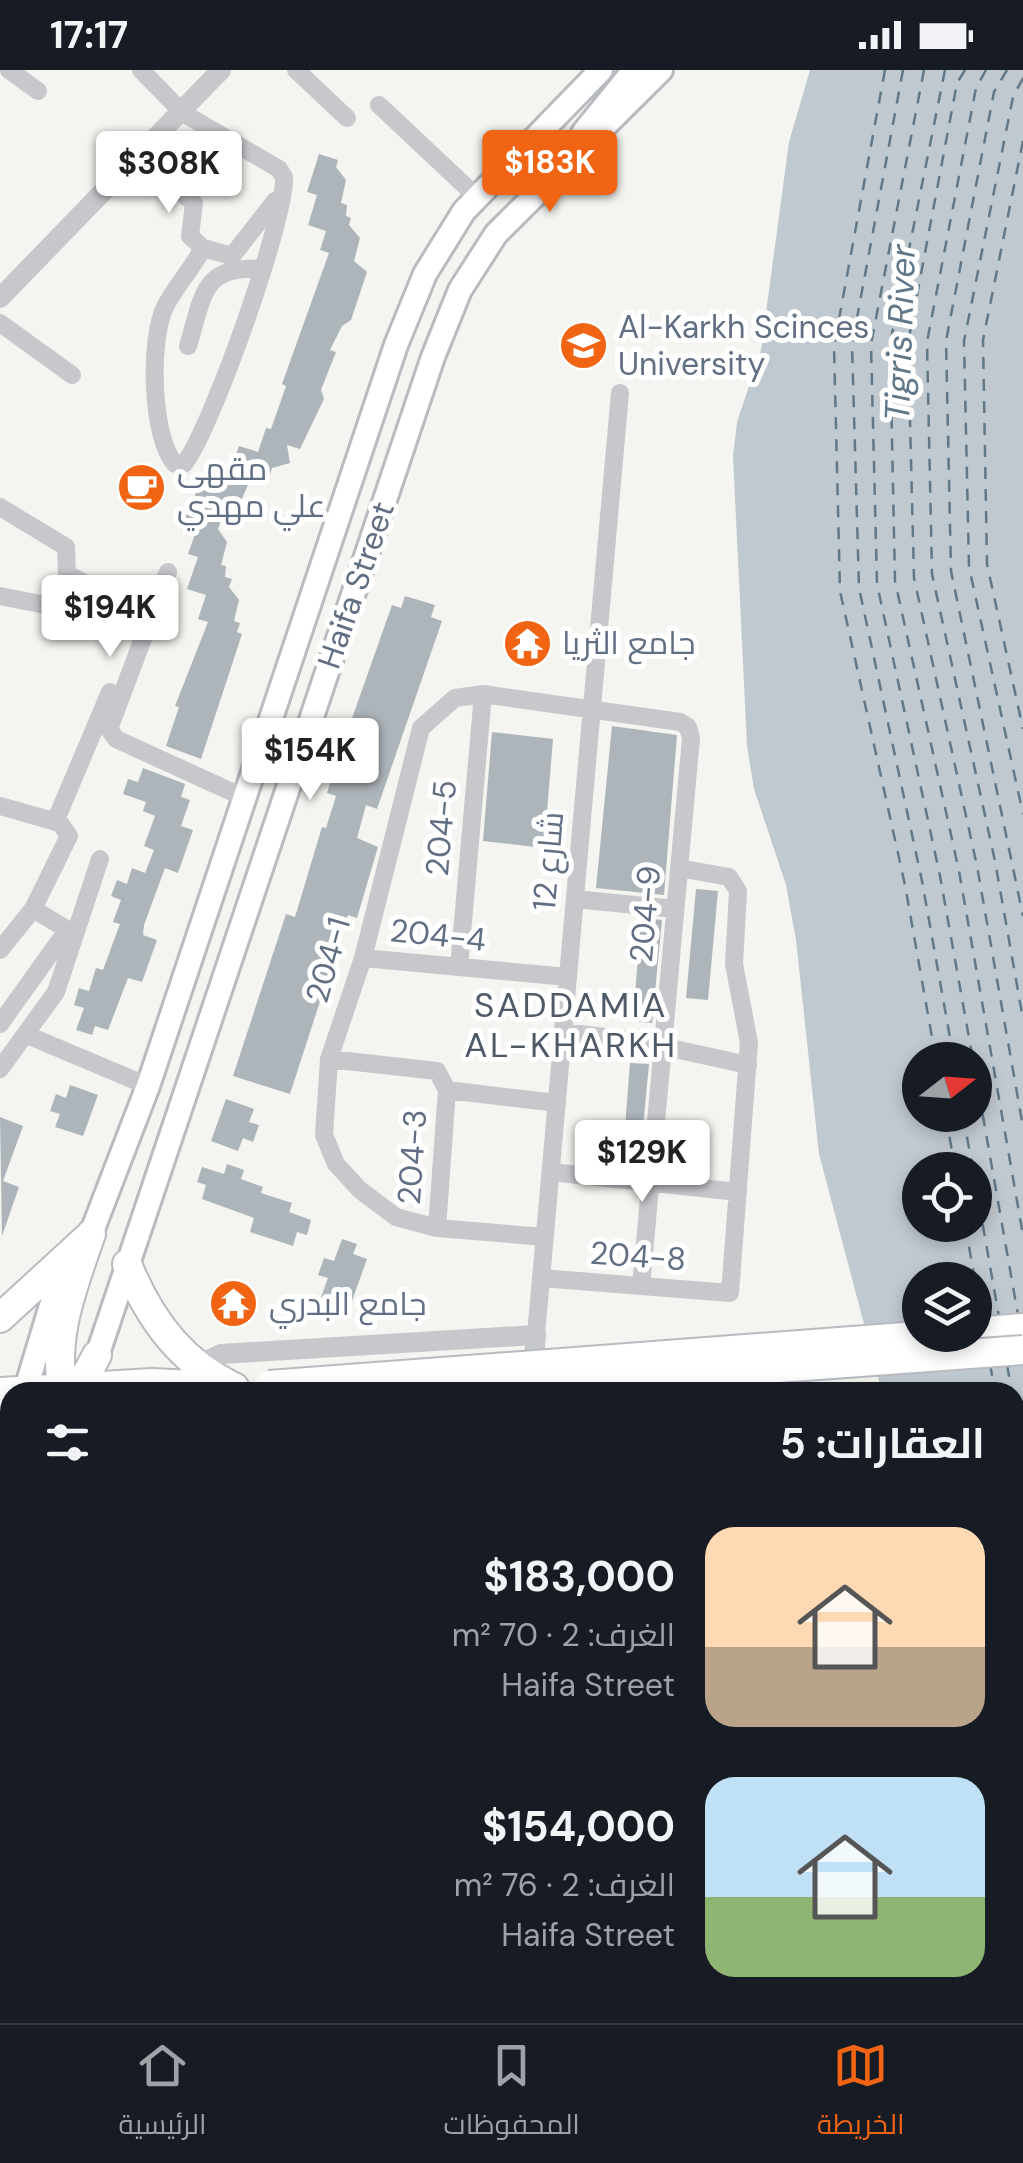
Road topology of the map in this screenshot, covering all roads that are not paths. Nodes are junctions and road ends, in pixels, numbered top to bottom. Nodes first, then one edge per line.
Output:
1 (9, 70) edge
2 (141, 70) edge
3 (221, 70) edge
4 (296, 70) edge
5 (601, 70) edge
6 (634, 70) edge
7 (661, 70) edge
8 (38, 91) dead end
9 (379, 106) dead end
10 (182, 113) junction
11 (347, 118) dead end
12 (138, 158) junction
13 (565, 162) junction
14 (284, 188) junction
15 (478, 198) junction
16 (204, 248) junction
17 (260, 269) junction
18 (0, 298) edge
19 (0, 323) edge
20 (188, 346) dead end
21 (72, 375) dead end
22 (620, 393) dead end
23 (0, 507) edge
24 (82, 582) junction
25 (0, 596) edge
26 (146, 616) junction
27 (483, 694) junction
28 (592, 711) junction
29 (245, 798) junction
30 (0, 806) edge
31 (55, 822) junction
32 (100, 859) dead end
33 (679, 868) junction
34 (575, 898) junction
35 (675, 908) junction
36 (33, 909) junction
37 (0, 950) edge
38 (363, 958) junction
39 (459, 967) junction
40 (568, 978) junction
41 (0, 1024) edge
42 (563, 1032) junction
43 (26, 1034) junction
44 (663, 1046) junction
45 (329, 1060) junction
46 (748, 1065) junction
47 (0, 1069) edge
48 (148, 1086) junction
49 (447, 1090) junction
50 (557, 1103) junction
51 (551, 1172) junction
52 (650, 1182) junction
53 (738, 1192) junction
54 (438, 1228) junction
55 (90, 1234) junction
56 (545, 1237) junction
57 (127, 1264) junction
58 (541, 1278) junction
59 (641, 1286) junction
60 (0, 1318) edge
61 (1023, 1328) edge
62 (992, 1331) edge
63 (536, 1335) junction
64 (902, 1337) edge
65 (1023, 1350) edge
66 (97, 1355) joint
67 (197, 1364) junction
68 (17, 1382) edge
69 (72, 1382) edge
70 (78, 1382) edge
71 (184, 1382) edge
72 (226, 1382) edge
73 (309, 1382) edge
74 (531, 1382) edge
75 (586, 1382) edge

1 - 8 street
2 - 10 street
3 - 10 street
4 - 11 street
5 - 15 main road, Haifa Street
6 - 13 main road
7 - 13 main road, Haifa Street
9 - 15 street
10 - 12 street
10 - 14 street
12 - 16 street
12 - 18 street
13 - 57 main road, Haifa Street
14 - 16 street
14 - 17 street
15 - 29 main road, Haifa Street
16 - 17 street
17 - 20 street
19 - 21 street
22 - 28 street, شارع 12
23 - 24 street
24 - 25 street
24 - 26 street
26 - 29 street
26 - 31 street
27 - 28 street
27 - 38 street, 204-1
27 - 39 street, 204-5
28 - 33 street, 204-9
28 - 34 street, شارع 12
29 - 48 main road, Haifa Street
30 - 31 street
31 - 36 street
32 - 43 street
33 - 35 street, 204-9
33 - 46 street
34 - 35 street
34 - 40 street, شارع 12
35 - 44 street, 204-9
36 - 37 street
36 - 41 street
38 - 39 street, 204-4
38 - 45 street, 204-1
39 - 40 street, 204-4
40 - 42 street, شارع 12
42 - 44 street
42 - 50 street, شارع 12
43 - 47 street
43 - 48 street
44 - 46 street
44 - 52 street, 204-9
45 - 49 street
45 - 54 street, 204-1
46 - 53 street
48 - 55 main road, Haifa Street
49 - 50 street
49 - 54 street, 204-3
50 - 51 street, شارع 12
51 - 52 street
51 - 56 street, شارع 12
52 - 53 street
52 - 59 street, 204-9
53 - 59 street, 204-8
54 - 56 street, 204-1
55 - 60 main road
55 - 68 main road, Haifa Street
55 - 69 main road
56 - 58 street, شارع 12
57 - 66 main road, Haifa Street
57 - 67 main road
58 - 59 street, 204-8
58 - 63 street, شارع 12
61 - 62 main road
63 - 67 street
63 - 74 street
64 - 73 main road, bridge
65 - 75 main road, bridge
66 - 70 main road
67 - 71 street
67 - 72 main road

